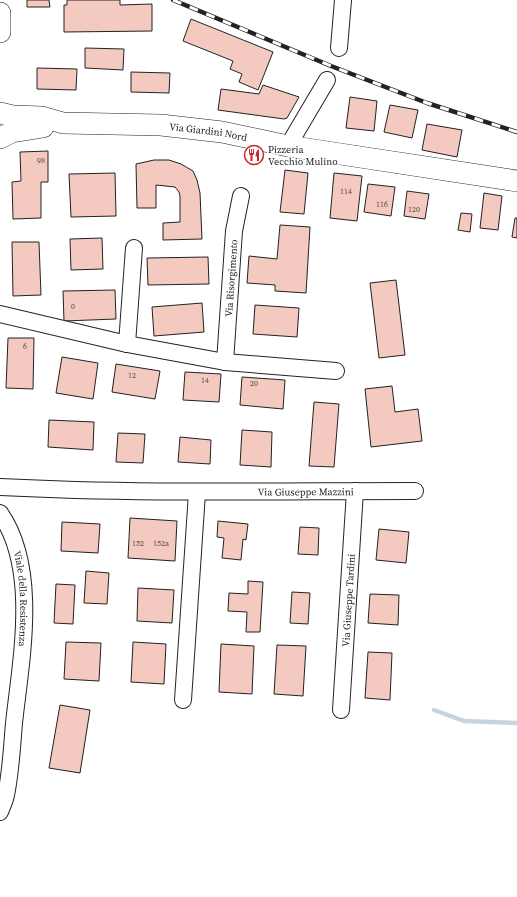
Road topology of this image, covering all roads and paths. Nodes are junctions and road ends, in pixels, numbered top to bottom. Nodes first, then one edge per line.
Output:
1 (342, 0) edge
2 (0, 13) edge
3 (0, 32) edge
4 (339, 48) dead end
5 (327, 80) dead end
6 (0, 114) edge
7 (63, 123) junction
8 (0, 134) edge
9 (0, 138) edge
10 (288, 146) junction
11 (517, 181) edge
12 (240, 196) dead end
13 (134, 248) dead end
14 (0, 314) edge
15 (128, 344) junction
16 (225, 362) junction
17 (336, 371) dead end
18 (0, 487) edge
19 (355, 491) junction
20 (415, 491) dead end
21 (197, 493) junction
22 (0, 513) edge
23 (183, 700) dead end
24 (341, 710) dead end
25 (0, 812) edge

1 - 4 street
2 - 3 main road
5 - 10 street
6 - 7 main road, Via Giardini Nord
6 - 8 main road, Via Giardini Nord
7 - 9 main road, Via Giardini Nord
7 - 10 main road, Via Giardini Nord
10 - 11 main road, Via Giardini Nord
12 - 16 street, Via Risorgimento
13 - 15 street
14 - 15 street
15 - 16 street
16 - 17 street
18 - 21 street, Via Giuseppe Mazzini
19 - 20 street, Via Giuseppe Mazzini
19 - 21 street, Via Giuseppe Mazzini
19 - 24 street, Via Giuseppe Tardini
21 - 23 street
22 - 25 street, Viale della Resistenza

